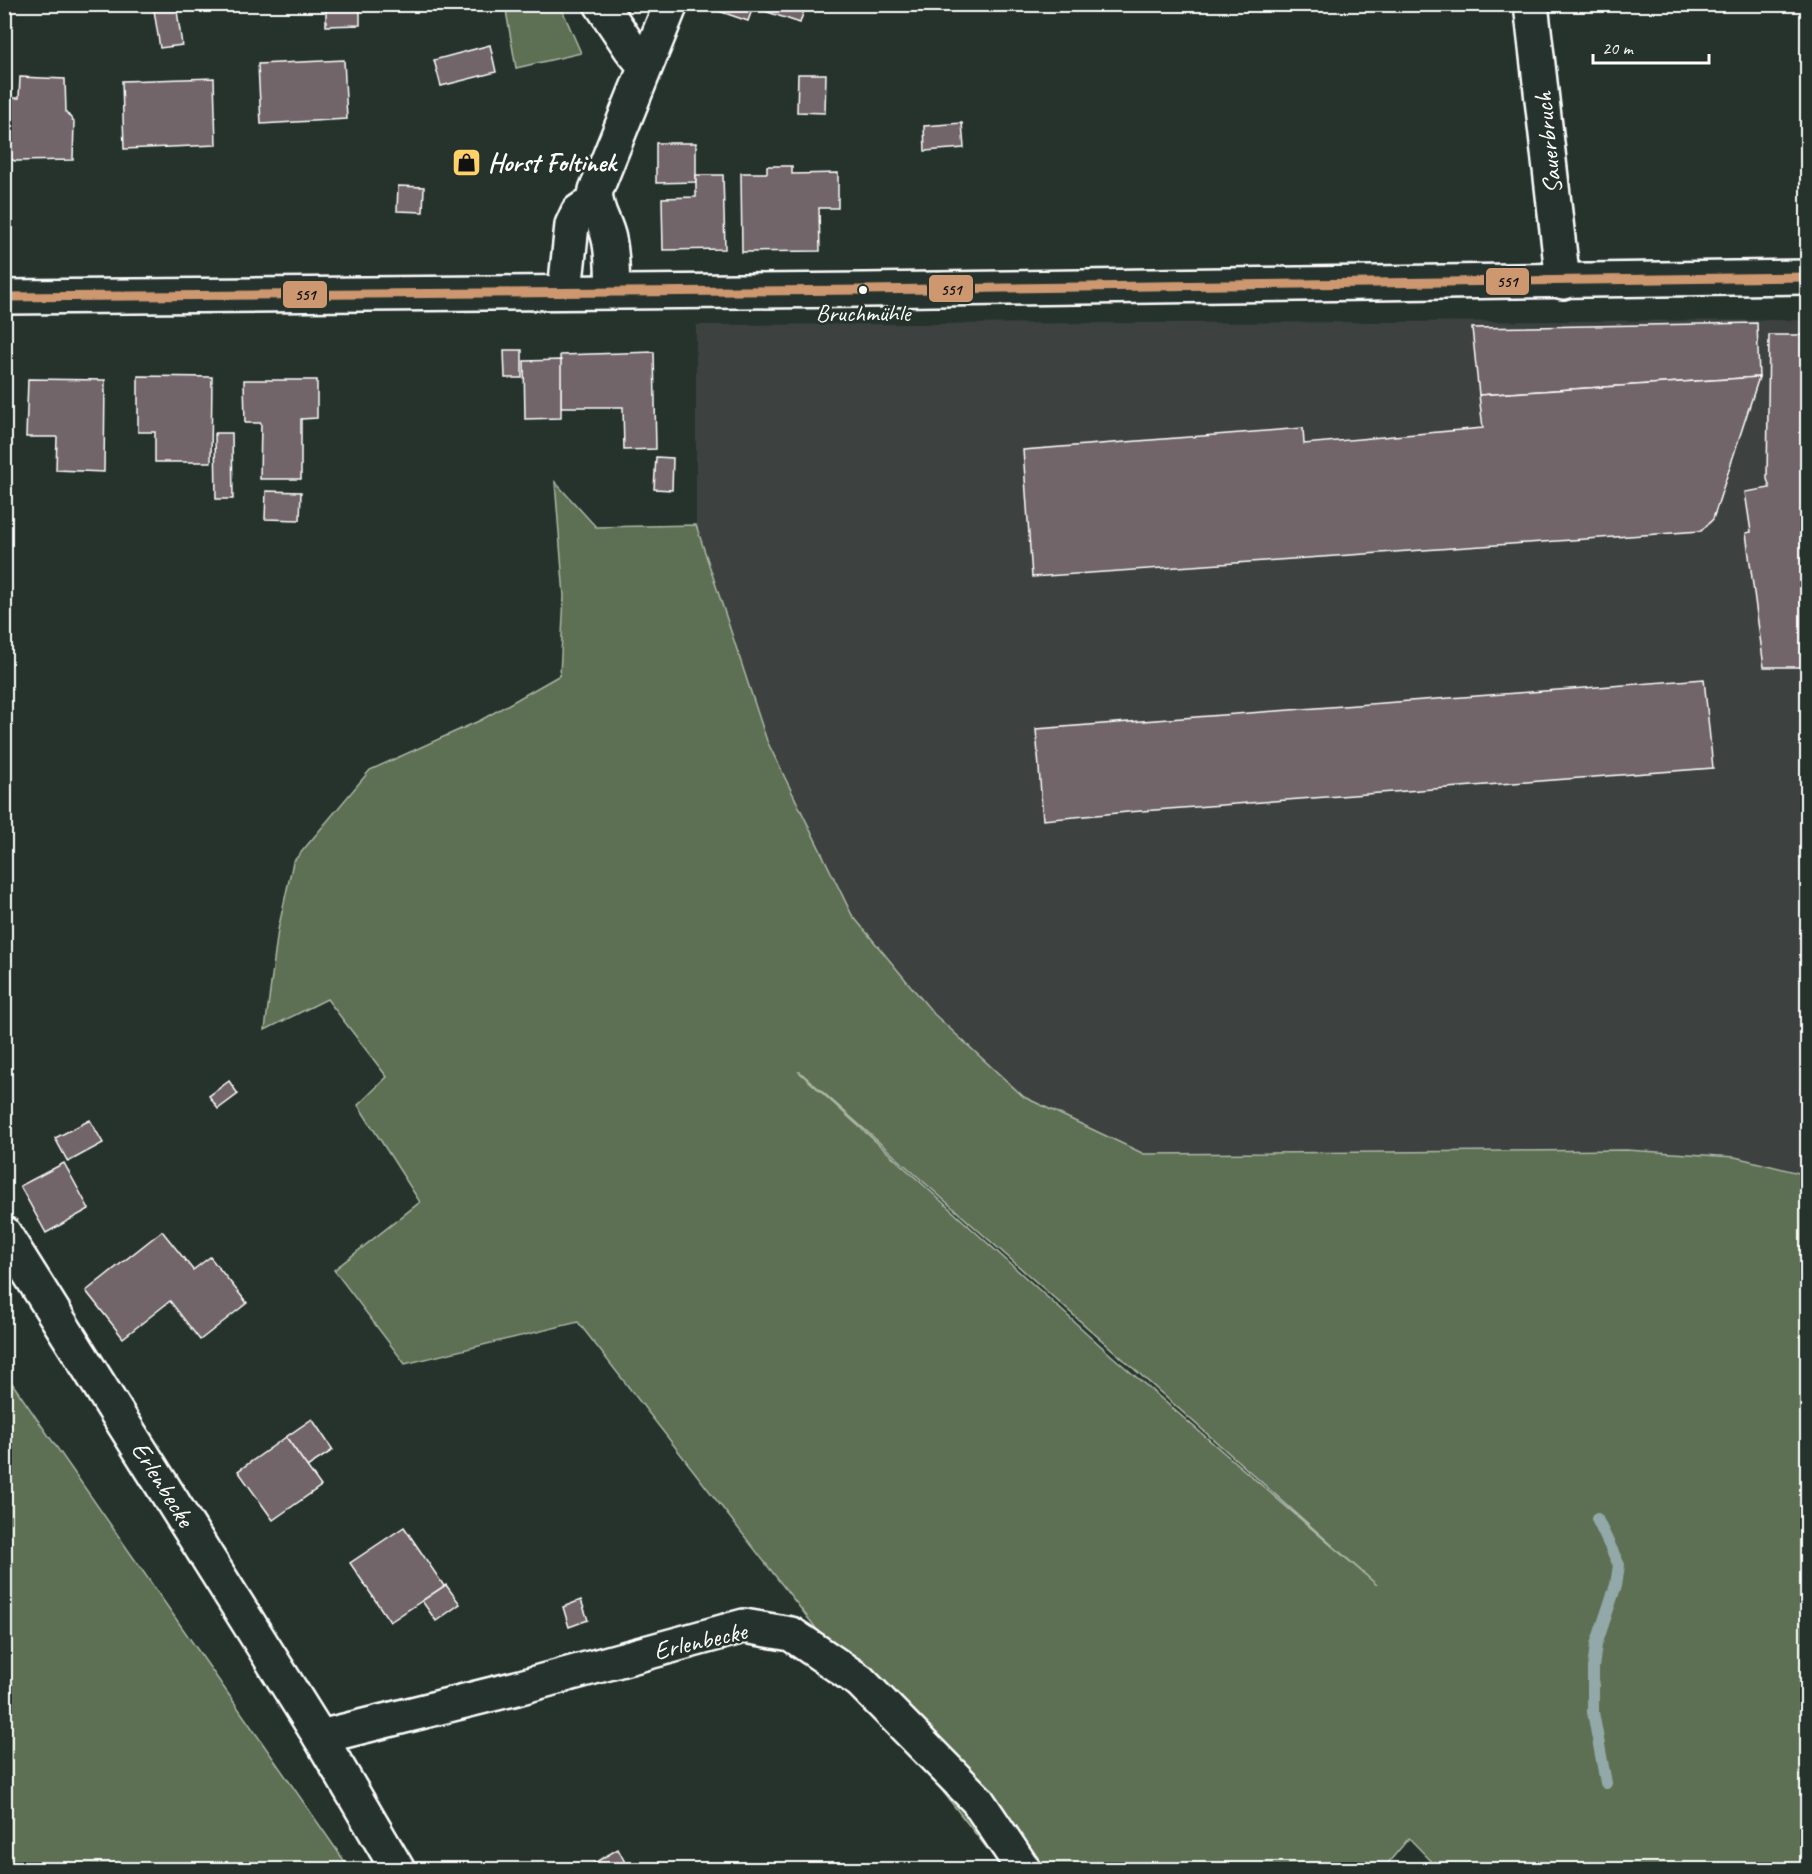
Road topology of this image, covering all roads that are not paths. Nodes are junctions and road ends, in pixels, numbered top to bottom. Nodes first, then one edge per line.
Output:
1 (601, 4) edge
2 (671, 4) edge
3 (1532, 4) edge
4 (645, 66) junction
5 (594, 201) junction
6 (1808, 277) edge
7 (1563, 282) junction
8 (565, 291) junction
9 (613, 291) junction
10 (4, 297) edge
11 (4, 1233) edge
12 (320, 1737) junction
13 (398, 1869) edge
14 (1024, 1869) edge

1 - 4 main road
2 - 4 main road
3 - 7 main road, Sauerbruch
4 - 5 main road
5 - 8 main road
5 - 9 main road
6 - 7 main road
7 - 9 main road
8 - 9 main road
8 - 10 main road
11 - 12 main road, Erlenbecke
12 - 13 main road, Erlenbecke
12 - 14 main road, Erlenbecke

